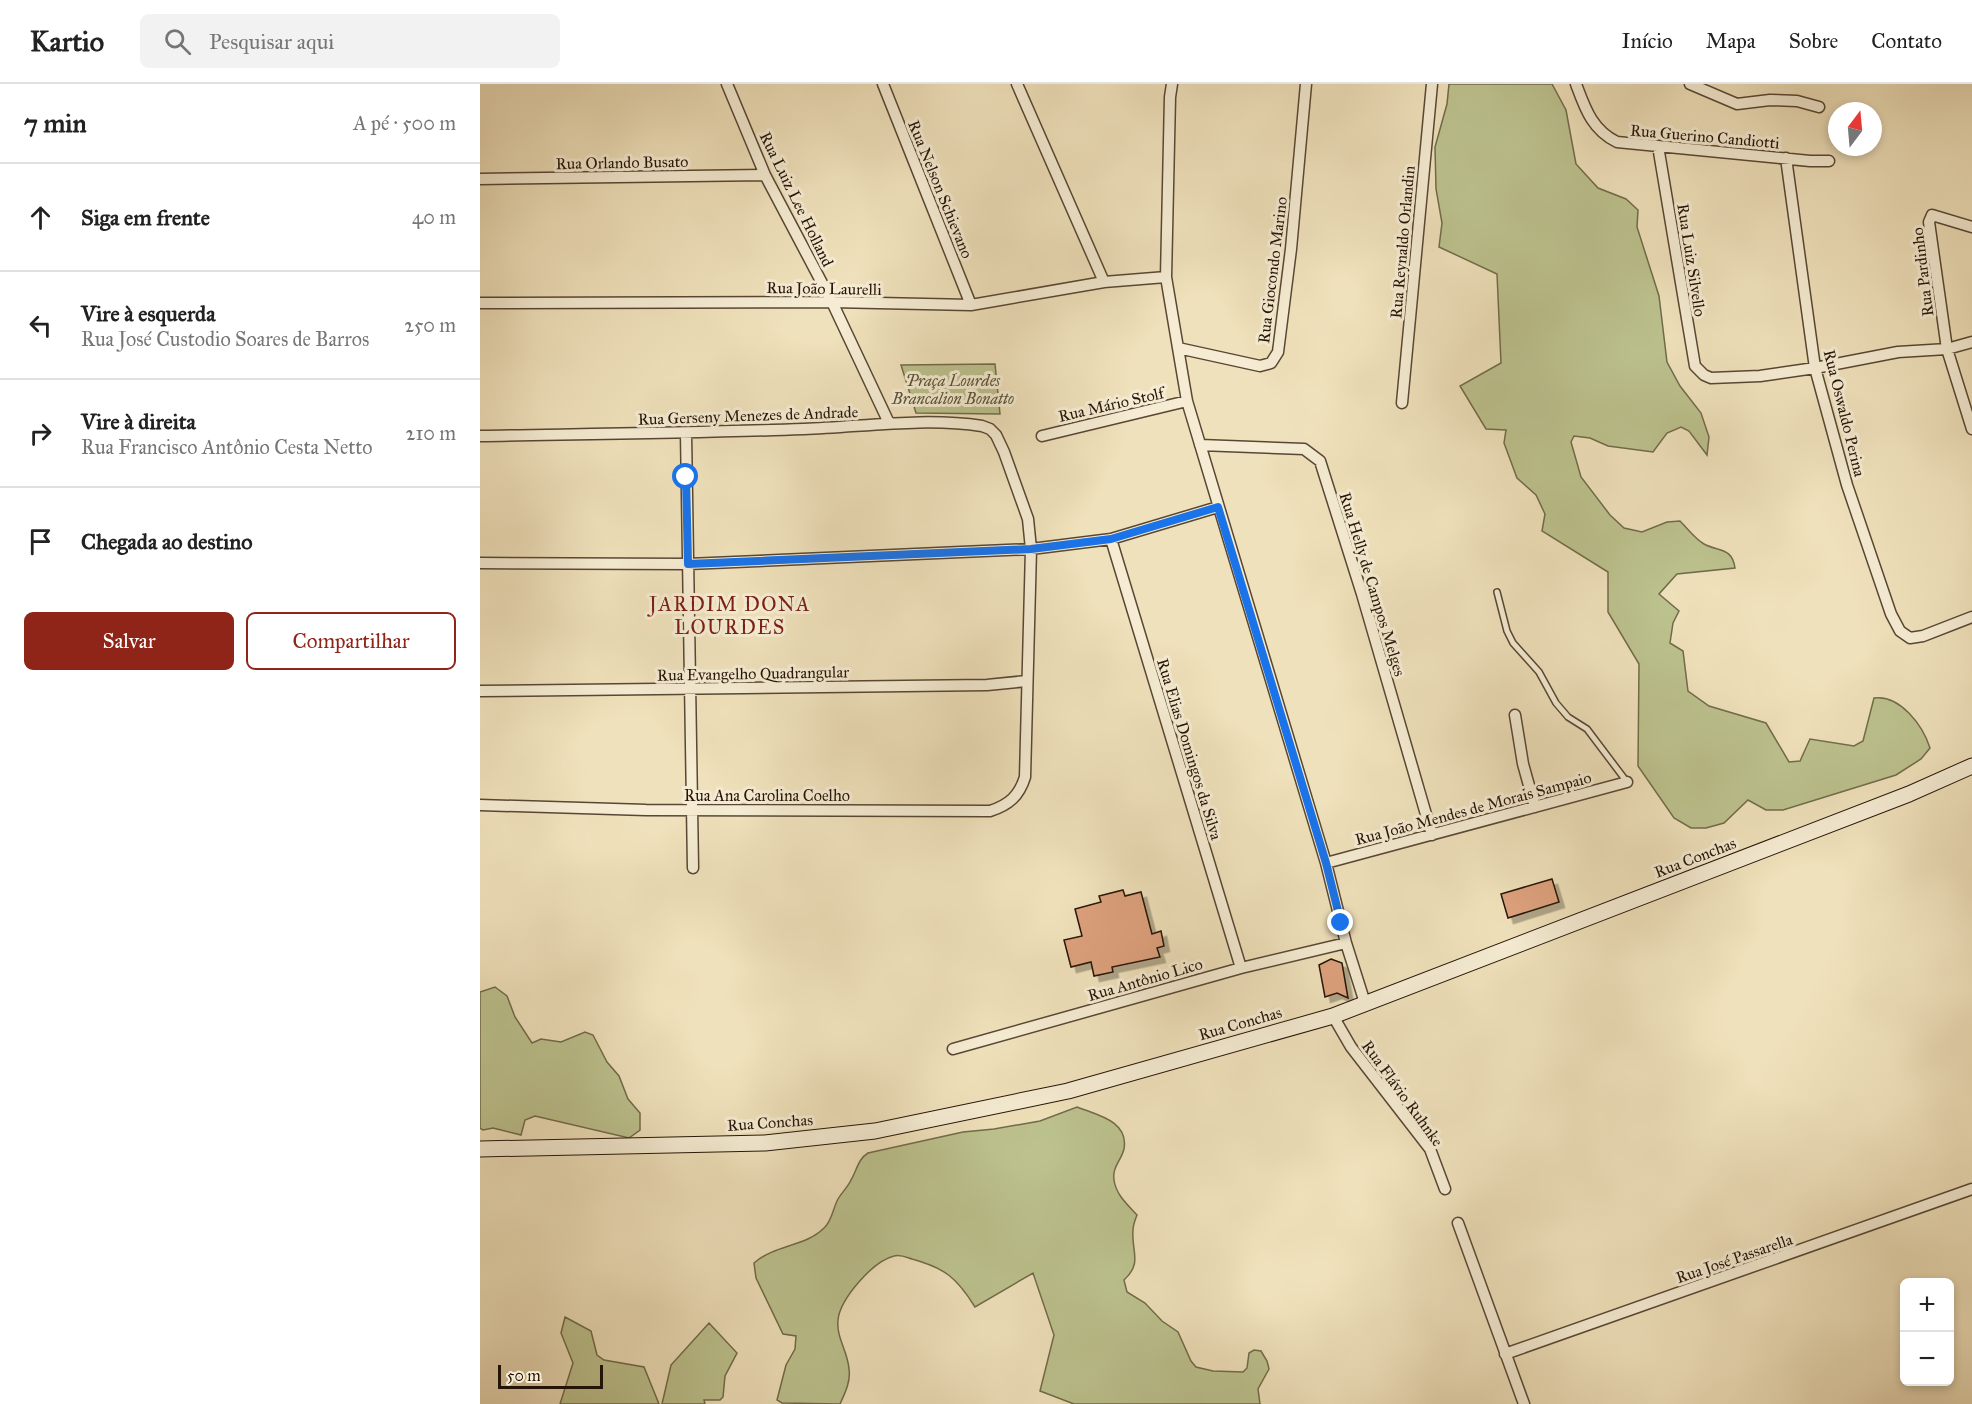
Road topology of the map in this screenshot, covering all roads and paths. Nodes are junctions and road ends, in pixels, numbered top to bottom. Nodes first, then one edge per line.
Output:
1 (727, 84) edge
2 (883, 84) edge
3 (1017, 84) edge
4 (1163, 84) edge
5 (1172, 84) edge
6 (1306, 84) edge
7 (1432, 84) edge
8 (1576, 84) edge
9 (1690, 84) edge
10 (1170, 97) junction
11 (1818, 107) dead end
12 (1658, 146) junction
13 (1786, 158) junction
14 (1828, 161) dead end
15 (765, 175) junction
16 (480, 179) edge
17 (1972, 227) edge
18 (1166, 277) junction
19 (1104, 282) junction
20 (832, 302) junction
21 (480, 303) edge
22 (971, 305) junction
23 (1972, 342) edge
24 (1178, 348) junction
25 (1947, 349) junction
26 (1815, 369) junction
27 (1187, 401) junction
28 (1402, 403) dead end
29 (889, 423) junction
30 (1972, 429) edge
31 (686, 433) junction
32 (480, 436) edge
33 (1042, 436) dead end
34 (1200, 445) junction
35 (1218, 507) junction
36 (1111, 539) junction
37 (1031, 549) junction
38 (480, 563) edge
39 (688, 564) junction
40 (1497, 592) dead end
41 (1972, 617) edge
42 (1027, 681) junction
43 (690, 689) junction
44 (480, 691) edge
45 (1515, 715) dead end
46 (1972, 766) edge
47 (1627, 782) joint
48 (480, 805) edge
49 (1535, 807) junction
50 (692, 810) junction
51 (1432, 835) junction
52 (1326, 863) junction
53 (693, 868) dead end
54 (1347, 943) junction
55 (1241, 968) junction
56 (1365, 1003) junction
57 (1333, 1016) junction
58 (953, 1049) dead end
59 (480, 1149) edge
60 (1445, 1189) dead end
61 (1972, 1189) edge
62 (1458, 1223) dead end
63 (1505, 1354) junction
64 (1524, 1404) edge

1 - 15 street, Rua Luiz Lee Holland
2 - 22 street, Rua Nelson Schievano
3 - 19 street
4 - 10 street
5 - 10 street
6 - 24 street, Rua Giocondo Marino
7 - 28 street, Rua Reynaldo Orlandin
8 - 12 street, Rua Guerino Candiotti
9 - 11 street
10 - 18 street
12 - 13 street, Rua Guerino Candiotti
12 - 26 street, Rua Luiz Silvello
13 - 14 street, Rua Guerino Candiotti
13 - 26 street, Rua Oswaldo Perina
15 - 16 street, Rua Orlando Busato
15 - 20 street, Rua Luiz Lee Holland
17 - 25 street, Rua Pardinho
18 - 19 street, Rua João Laurelli
18 - 24 street
19 - 22 street, Rua João Laurelli
20 - 21 street, Rua João Laurelli
20 - 22 street, Rua João Laurelli
20 - 29 street, Rua Luiz Lee Holland
23 - 25 street
24 - 27 street
25 - 26 street
25 - 30 street, Rua Pardinho
26 - 41 street, Rua Oswaldo Perina
27 - 33 street, Rua Mário Stolf
27 - 34 street
29 - 31 street, Rua Gerseny Menezes de Andrade
29 - 37 street, Rua Gerseny Menezes de Andrade
31 - 32 street, Rua Gerseny Menezes de Andrade
31 - 39 street
34 - 35 street
34 - 51 street, Rua Helly de Campos Melges
35 - 36 street
35 - 52 street
36 - 37 street
36 - 55 street, Rua Elias Domingos da Silva
37 - 39 street
37 - 42 street, Rua Ana Carolina Coelho
38 - 39 street
39 - 43 street
40 - 47 lane
42 - 43 street, Rua Evangelho Quadrangular
42 - 50 street, Rua Ana Carolina Coelho
43 - 44 street, Rua Evangelho Quadrangular
43 - 50 street
45 - 49 street
46 - 56 main road, Rua Conchas
47 - 49 street, Rua João Mendes de Morais Sampaio
48 - 50 street, Rua Ana Carolina Coelho
49 - 51 street, Rua João Mendes de Morais Sampaio
50 - 53 street
51 - 52 street, Rua João Mendes de Morais Sampaio
52 - 54 street
54 - 55 street, Rua Antônio Lico
54 - 56 street
55 - 58 street, Rua Antônio Lico
56 - 57 main road, Rua Conchas
57 - 59 main road, Rua Conchas
57 - 60 street, Rua Flávio Ruhnke
61 - 63 street, Rua José Passarella
62 - 63 street
63 - 64 street

